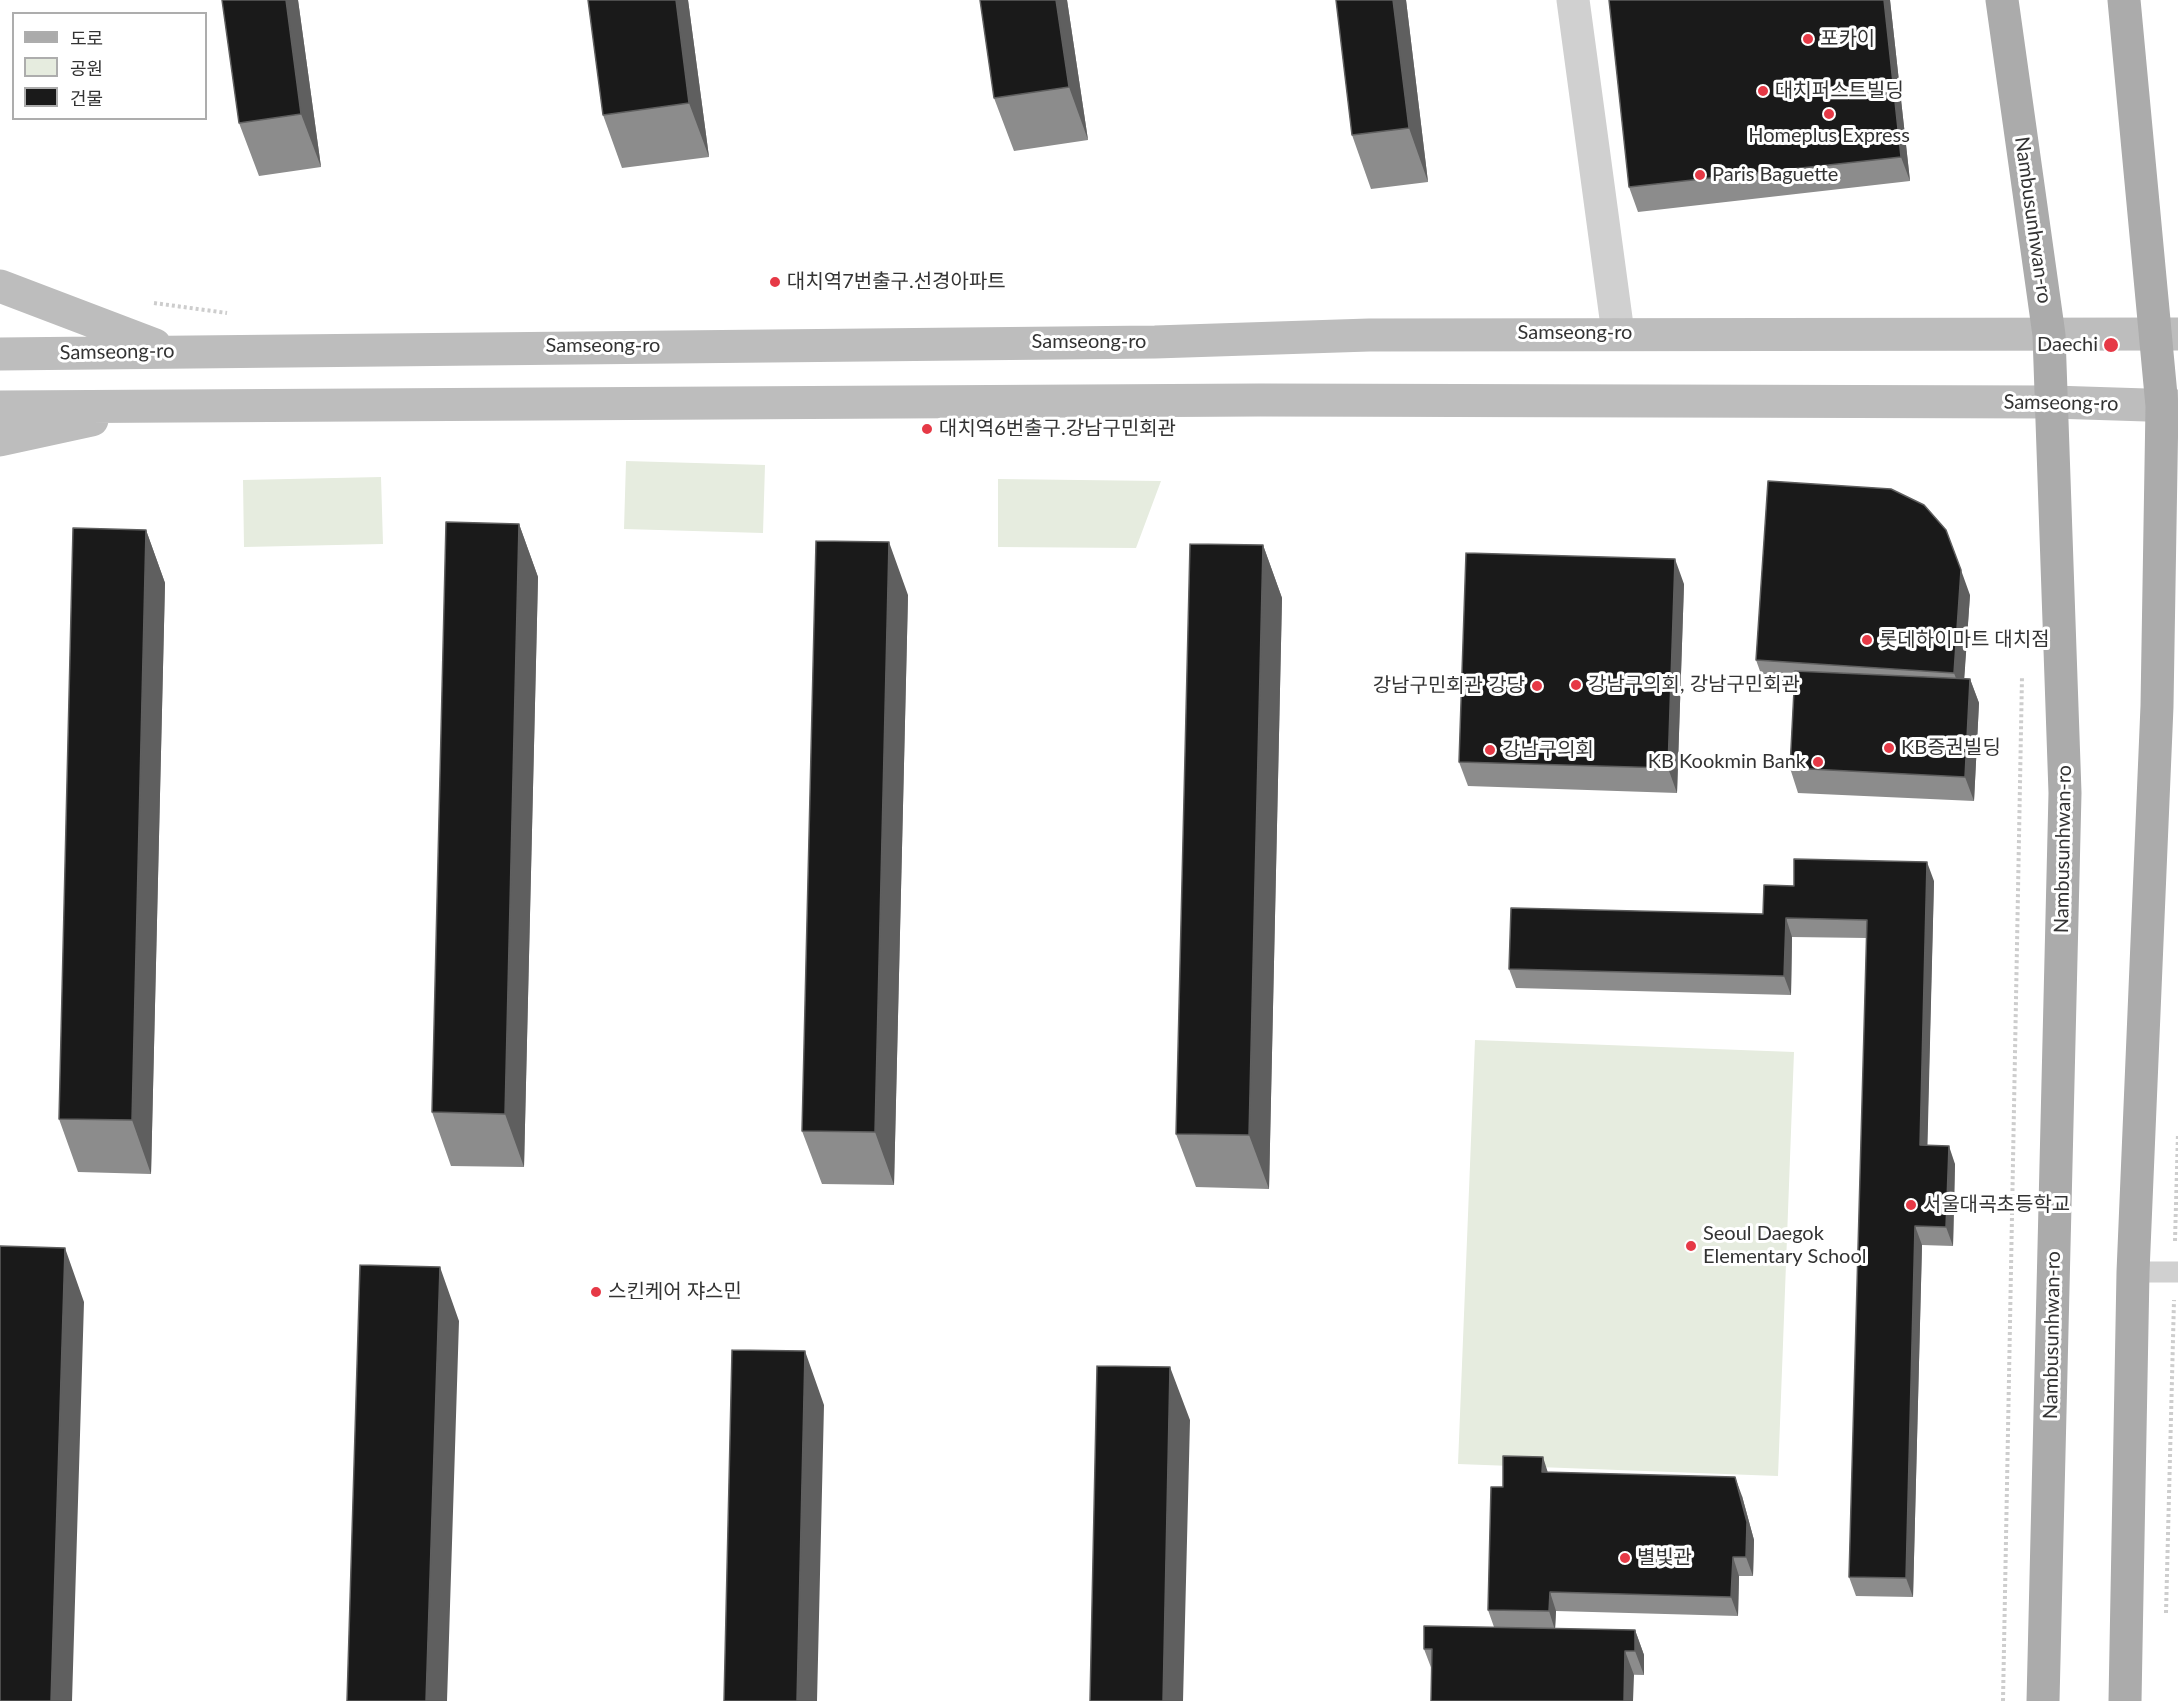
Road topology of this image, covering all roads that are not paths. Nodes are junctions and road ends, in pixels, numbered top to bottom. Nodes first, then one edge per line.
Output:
1 (1573, 0) edge
2 (2002, 0) edge
3 (2124, 0) edge
4 (0, 286) edge
5 (1618, 333) junction
6 (2167, 334) edge
7 (2049, 335) junction
8 (171, 351) junction
9 (0, 354) edge
10 (2053, 402) junction
11 (165, 404) junction
12 (2170, 406) edge
13 (0, 407) edge
14 (0, 440) edge
15 (2178, 633) edge
16 (2157, 706) junction
17 (2133, 1272) junction
18 (2176, 1272) edge
19 (2043, 1701) edge
20 (2125, 1701) edge

1 - 5 street
2 - 7 main road, Nambusunhwan-ro
3 - 6 main road
4 - 8 main road
5 - 7 main road, Samseong-ro
5 - 8 main road, Samseong-ro
6 - 7 main road, Samseong-ro
6 - 12 main road
7 - 10 main road, Nambusunhwan-ro
8 - 9 main road, Samseong-ro
10 - 11 main road, Samseong-ro
10 - 12 main road, Samseong-ro
10 - 19 main road, Nambusunhwan-ro
11 - 13 main road, Samseong-ro
11 - 14 main road
12 - 16 main road
15 - 16 main road
16 - 17 main road
17 - 18 lane
17 - 20 main road

